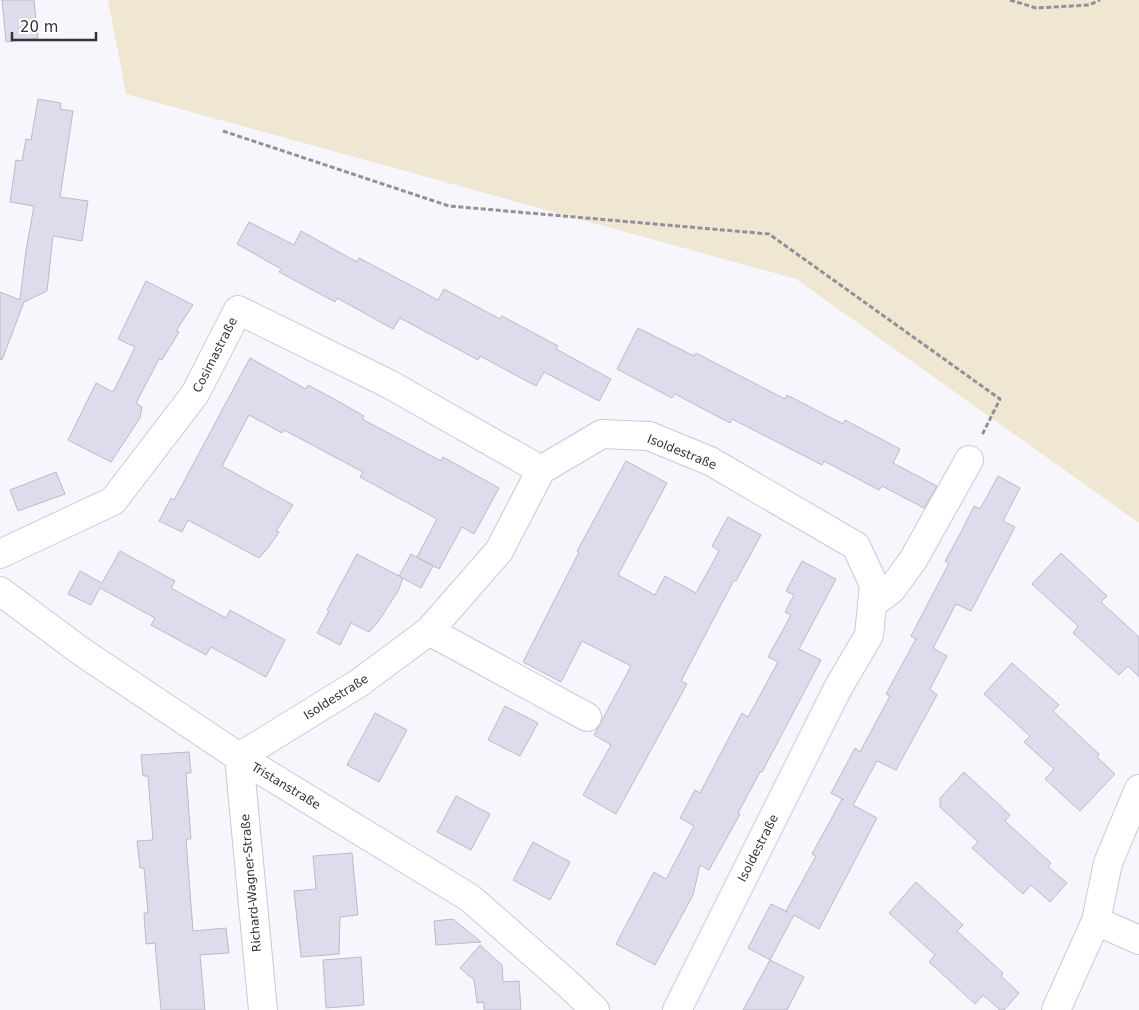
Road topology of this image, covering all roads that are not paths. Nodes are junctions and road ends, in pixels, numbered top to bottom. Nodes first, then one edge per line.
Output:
1 (969, 460) road end
2 (542, 470) junction
3 (0, 554) edge
4 (0, 591) edge
5 (872, 604) junction
6 (429, 631) junction
7 (587, 717) dead end
8 (239, 757) junction
9 (1139, 789) edge
10 (1096, 921) junction
11 (1139, 940) edge
12 (566, 997) edge
13 (263, 1010) edge
14 (595, 1010) edge
15 (677, 1010) edge
16 (1056, 1010) edge

1 - 5 street
2 - 3 street, Cosimastraße
2 - 5 street, Isoldestraße
2 - 6 street, Isoldestraße
4 - 8 street, Tristanstraße
5 - 15 street, Isoldestraße
6 - 7 street
6 - 8 street, Isoldestraße
8 - 12 street, Tristanstraße
8 - 13 street, Richard-Wagner-Straße
9 - 10 street
10 - 11 street
10 - 16 street
12 - 14 street, Tristanstraße

